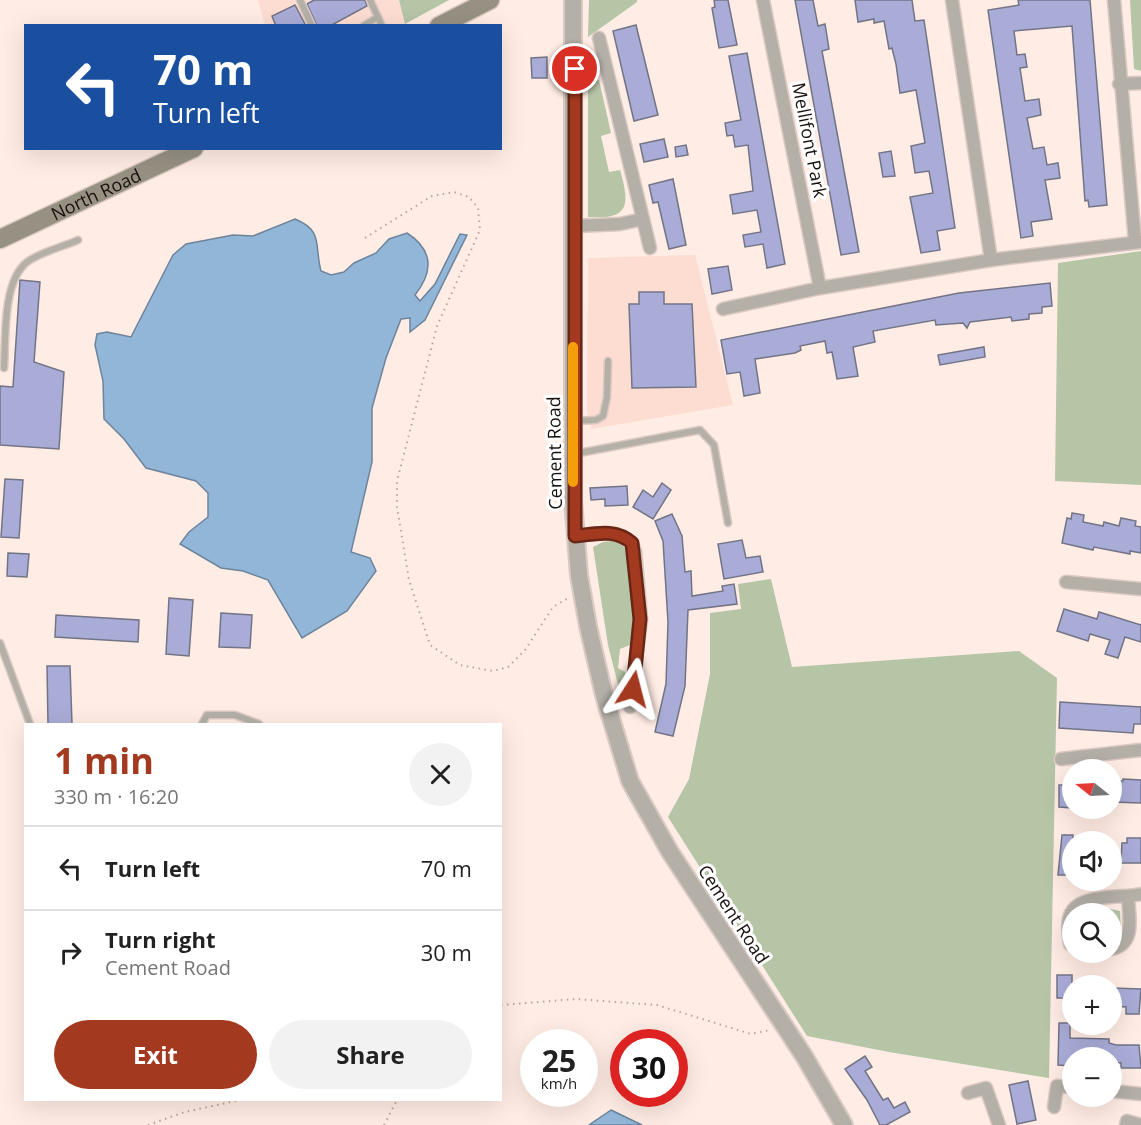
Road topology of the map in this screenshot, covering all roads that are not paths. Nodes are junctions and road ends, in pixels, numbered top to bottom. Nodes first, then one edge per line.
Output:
1 (300, 0) edge
2 (370, 0) edge
3 (490, 0) edge
4 (573, 0) edge
5 (763, 0) edge
6 (952, 0) edge
7 (1113, 0) edge
8 (378, 17) junction
9 (311, 24) edge
10 (366, 24) edge
11 (381, 24) edge
12 (444, 24) edge
13 (599, 38) dead end
14 (1141, 83) edge
15 (1119, 84) junction
16 (190, 150) edge
17 (643, 219) junction
18 (575, 225) junction
19 (0, 239) edge
20 (78, 240) dead end
21 (1138, 241) edge
22 (650, 249) dead end
23 (991, 260) junction
24 (820, 288) junction
25 (0, 293) edge
26 (8, 296) junction
27 (723, 309) dead end
28 (608, 361) dead end
29 (4, 368) dead end
30 (573, 421) junction
31 (573, 454) junction
32 (728, 523) dead end
33 (575, 536) junction
34 (1066, 582) dead end
35 (1141, 589) edge
36 (0, 643) edge
37 (630, 707) dead end
38 (30, 723) edge
39 (203, 723) edge
40 (256, 723) edge
41 (1141, 750) edge
42 (1061, 759) dead end
43 (1141, 894) edge
44 (1128, 897) junction
45 (1081, 903) edge
46 (1122, 945) edge
47 (1062, 1087) edge
48 (1122, 1092) edge
49 (968, 1093) dead end
50 (1141, 1094) edge
51 (1054, 1107) dead end
52 (844, 1125) edge
53 (999, 1125) edge
54 (1126, 1125) edge
55 (1141, 1125) edge

1 - 9 lane
2 - 8 lane
3 - 12 main road
4 - 18 street, Cement Road
5 - 24 street, Mellifont Park
6 - 23 street
7 - 15 street
8 - 10 lane
8 - 11 lane
13 - 17 street
14 - 15 street
15 - 21 street
16 - 19 main road, North Road
17 - 18 street
17 - 22 street
18 - 30 street, Cement Road
20 - 26 lane
21 - 23 street
23 - 24 street
24 - 27 street
25 - 26 lane
26 - 29 lane
28 - 30 lane
30 - 31 street, Cement Road
31 - 32 lane
31 - 33 street, Cement Road
33 - 37 street
33 - 52 street, Cement Road
34 - 35 street
36 - 38 lane
39 - 40 lane
41 - 42 street
43 - 44 street
44 - 45 street
44 - 46 street
47 - 51 street
48 - 50 street
49 - 53 street
54 - 55 street

